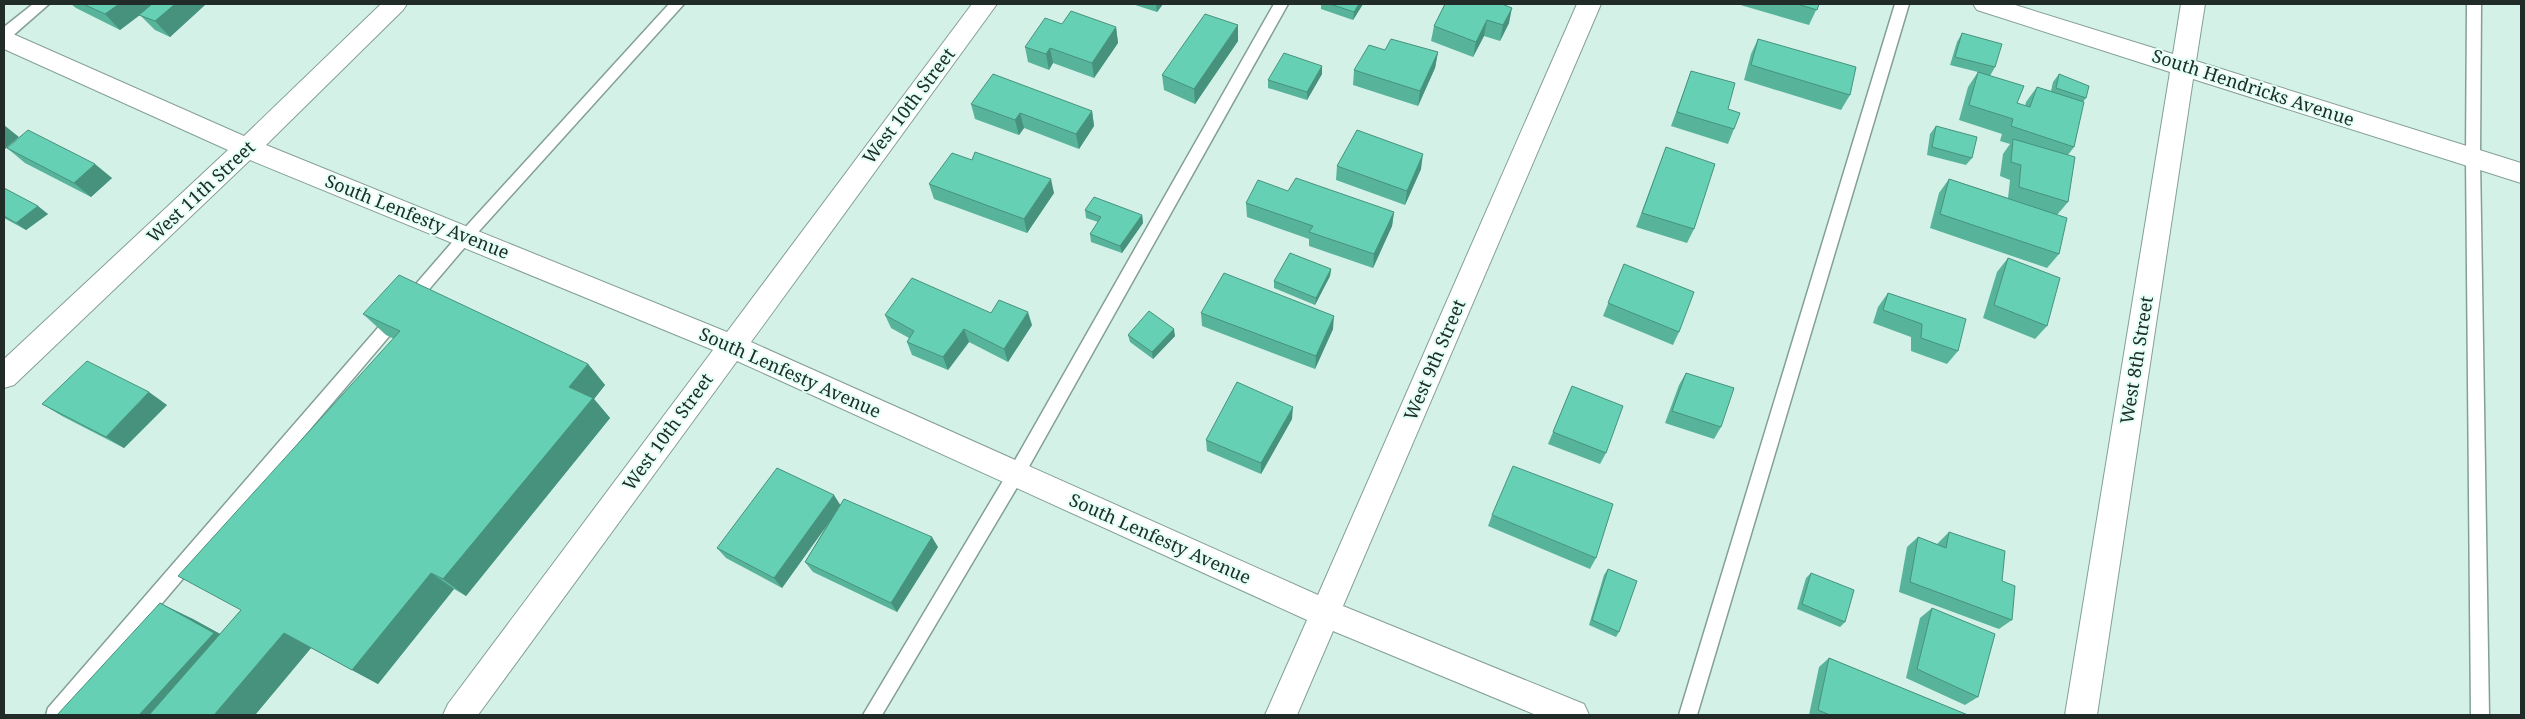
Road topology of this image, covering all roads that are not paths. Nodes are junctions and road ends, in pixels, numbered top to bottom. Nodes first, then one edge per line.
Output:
1 (42, 4) edge
2 (395, 4) edge
3 (677, 4) edge
4 (985, 4) edge
5 (1281, 4) edge
6 (1589, 4) edge
7 (1902, 4) edge
8 (1985, 4) edge
9 (2193, 4) edge
10 (2474, 4) edge
11 (4, 37) edge
12 (2183, 66) junction
13 (247, 148) junction
14 (2473, 158) junction
15 (2521, 173) edge
16 (466, 236) junction
17 (732, 346) junction
18 (4, 376) edge
19 (1016, 474) junction
20 (1326, 614) junction
21 (55, 715) edge
22 (459, 715) edge
23 (872, 715) edge
24 (1281, 715) edge
25 (1573, 715) edge
26 (1688, 715) edge
27 (2080, 715) edge
28 (2480, 715) edge

1 - 11 lane
2 - 13 street, West 11th Street
3 - 16 lane
4 - 17 street, West 10th Street
5 - 19 lane
6 - 20 street, West 9th Street
7 - 26 lane
8 - 12 street, South Hendricks Avenue
9 - 12 street, West 8th Street
10 - 14 lane
11 - 13 street, South Lenfesty Avenue
12 - 14 street, South Hendricks Avenue
12 - 27 street, West 8th Street
13 - 16 street, South Lenfesty Avenue
13 - 18 street, West 11th Street
14 - 15 street, South Hendricks Avenue
14 - 28 lane
16 - 17 street, South Lenfesty Avenue
16 - 21 lane
17 - 19 street, South Lenfesty Avenue
17 - 22 street, West 10th Street
19 - 20 street, South Lenfesty Avenue
19 - 23 lane
20 - 24 street, West 9th Street
20 - 25 street, South Lenfesty Avenue

